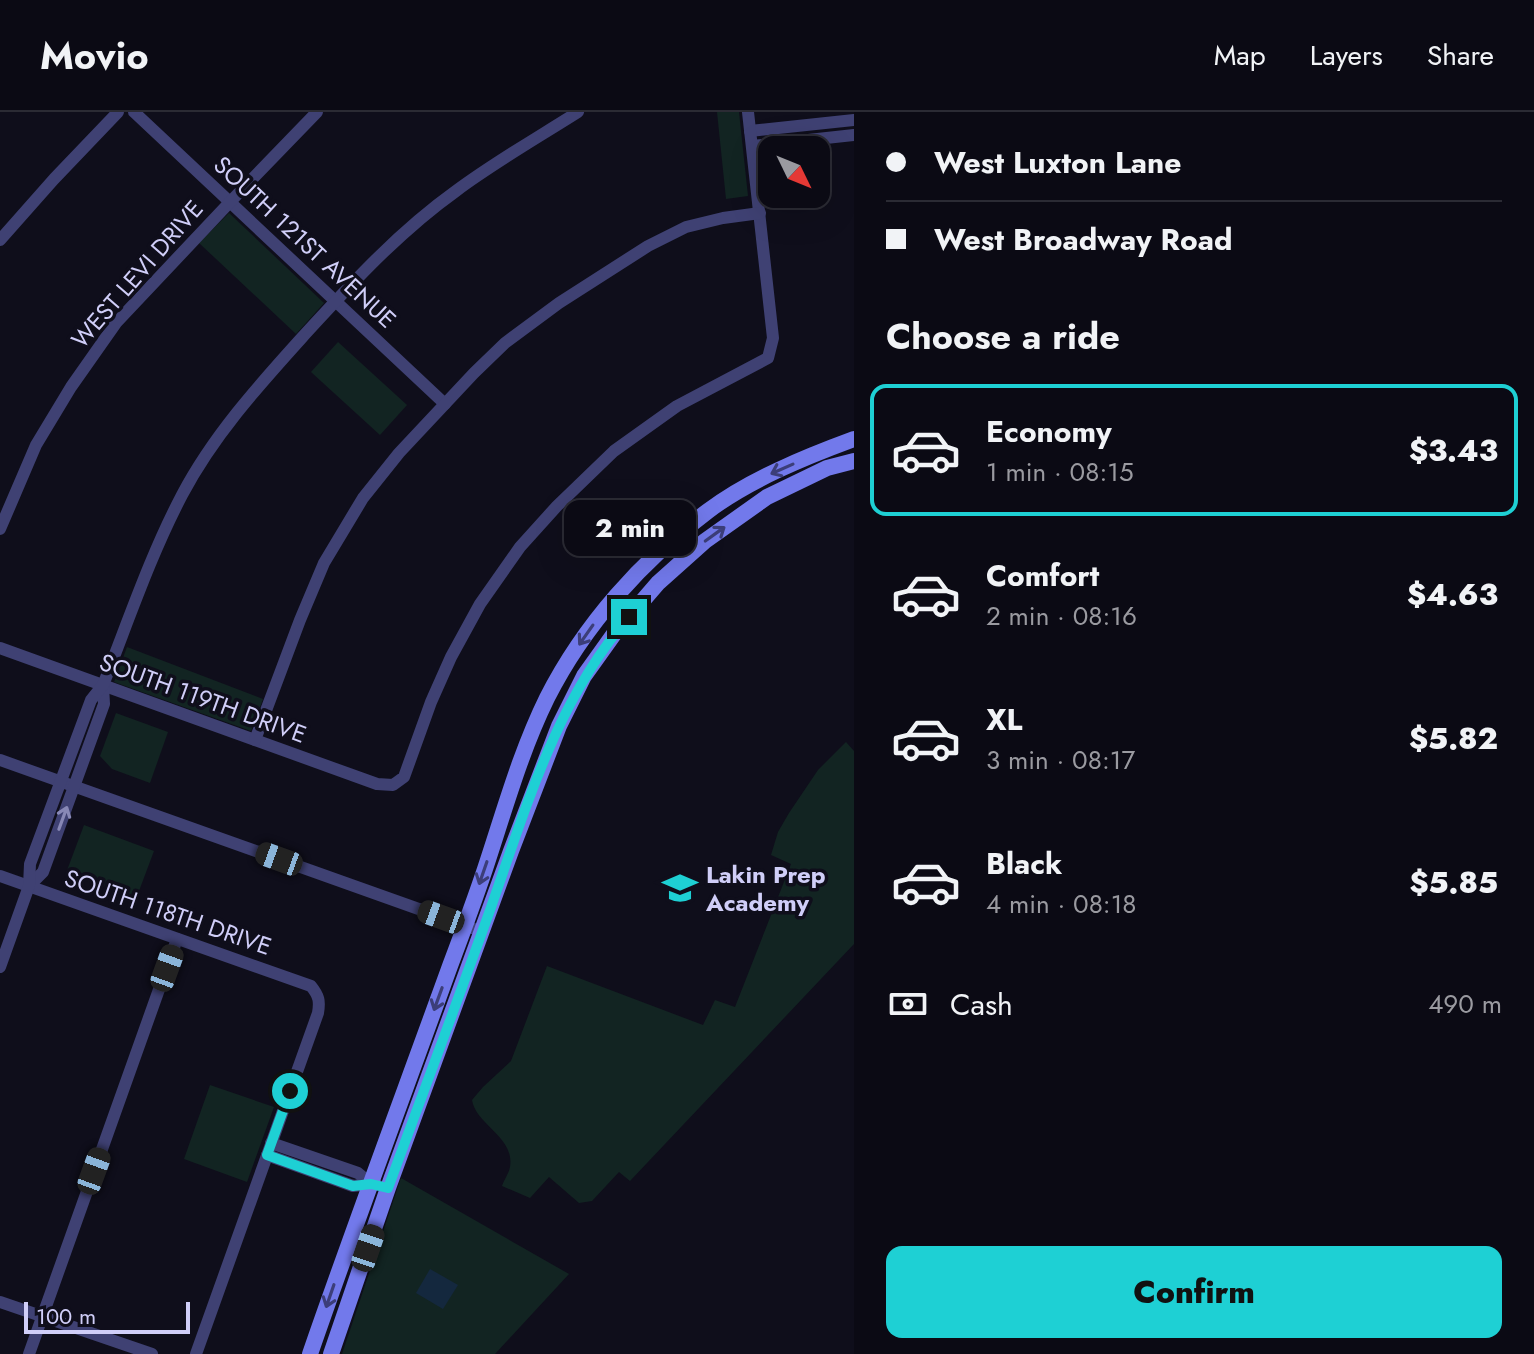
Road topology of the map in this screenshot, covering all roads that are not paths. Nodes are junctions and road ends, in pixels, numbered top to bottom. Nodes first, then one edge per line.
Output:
1 (118, 112) edge
2 (134, 112) edge
3 (317, 112) edge
4 (578, 112) edge
5 (748, 112) edge
6 (854, 120) edge
7 (750, 131) junction
8 (854, 135) edge
9 (752, 146) junction
10 (230, 202) junction
11 (760, 213) junction
12 (0, 240) edge
13 (335, 301) junction
14 (445, 404) junction
15 (854, 439) edge
16 (854, 461) edge
17 (0, 529) edge
18 (0, 648) edge
19 (103, 685) junction
20 (255, 740) junction
21 (0, 760) edge
22 (60, 781) junction
23 (75, 786) junction
24 (0, 876) edge
25 (29, 886) junction
26 (465, 926) junction
27 (482, 932) junction
28 (177, 939) junction
29 (0, 967) edge
30 (269, 1149) junction
31 (371, 1184) junction
32 (388, 1188) junction
33 (0, 1302) edge
34 (42, 1316) junction
35 (29, 1354) edge
36 (152, 1354) edge
37 (196, 1354) edge
38 (310, 1354) edge
39 (331, 1354) edge

1 - 12 street
2 - 10 street, SOUTH 121ST AVENUE
3 - 10 street, WEST LEVI DRIVE
4 - 13 street
5 - 7 street
6 - 7 street
7 - 9 street
8 - 9 street
9 - 11 street
10 - 13 street, SOUTH 121ST AVENUE
10 - 17 street, WEST LEVI DRIVE
11 - 14 street
11 - 20 street, SOUTH 119TH DRIVE
13 - 14 street, SOUTH 121ST AVENUE
13 - 19 street
14 - 20 street
15 -> 26 main road
27 -> 16 main road
18 - 19 street, SOUTH 119TH DRIVE
19 - 20 street, SOUTH 119TH DRIVE
19 - 22 street
19 - 23 street
21 - 22 street
22 - 23 street
22 - 25 street
25 -> 23 street
23 - 26 street
24 - 25 street, SOUTH 118TH DRIVE
25 - 28 street, SOUTH 118TH DRIVE
25 - 29 street
26 - 27 street
26 -> 31 main road
27 - 32 main road
28 - 30 street, SOUTH 118TH DRIVE
28 - 34 street
30 - 31 street
30 - 37 street
31 - 32 street
31 -> 38 main road
32 - 39 main road
33 - 34 street
34 - 35 street
34 - 36 street

